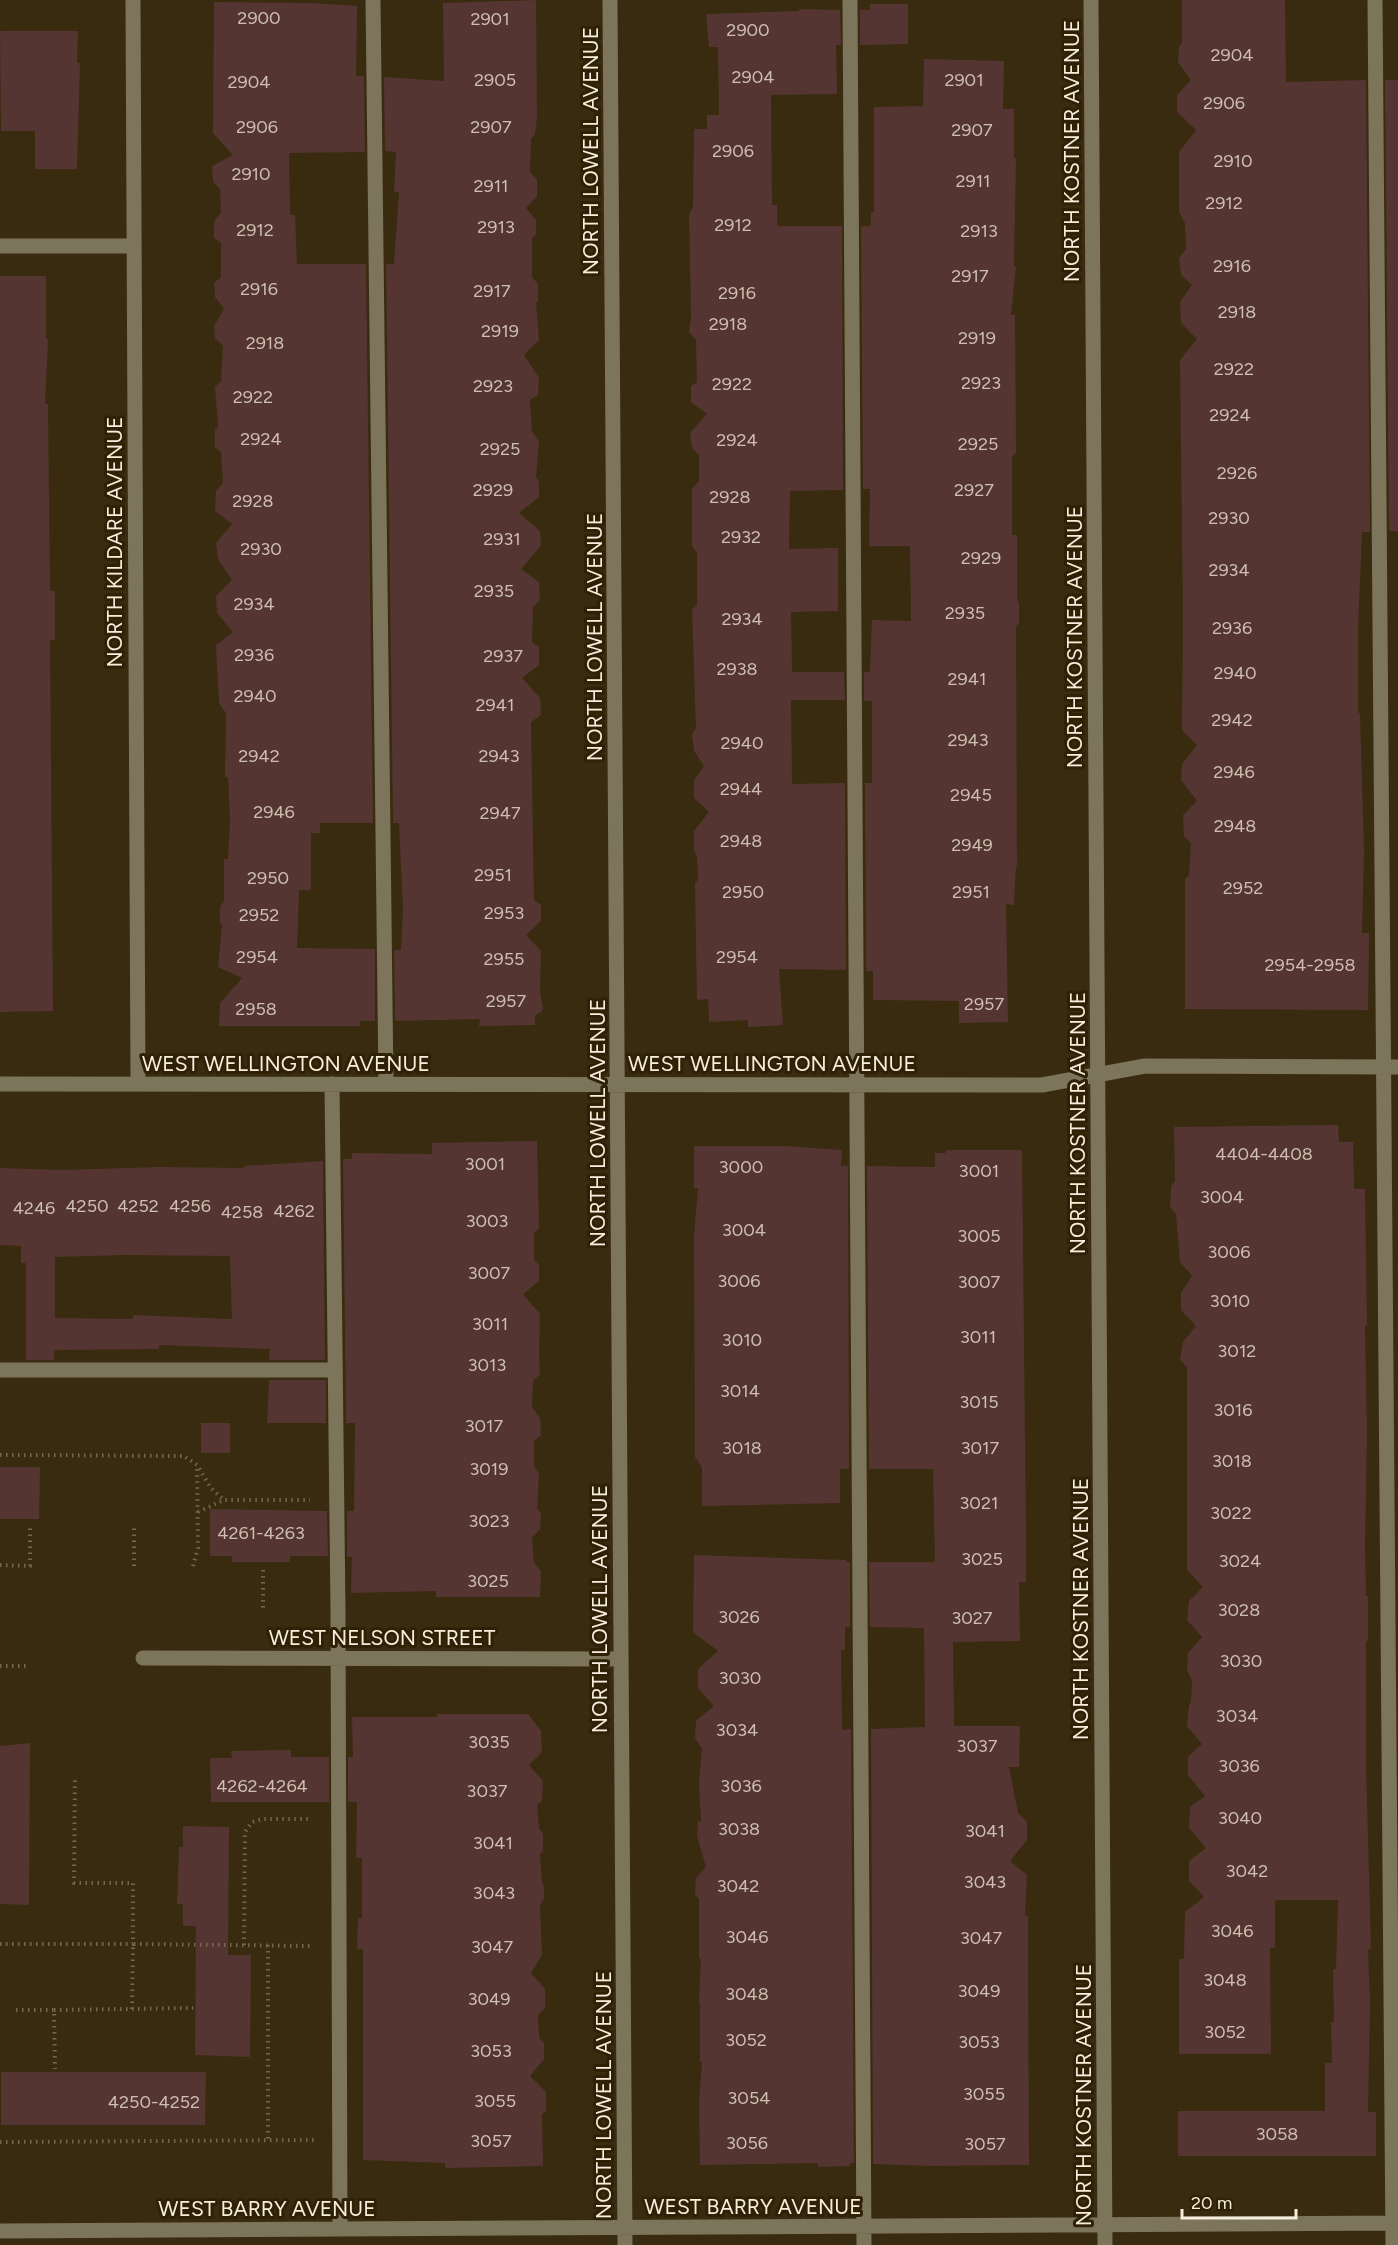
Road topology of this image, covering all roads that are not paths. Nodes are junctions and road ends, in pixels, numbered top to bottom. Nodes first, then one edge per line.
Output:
1 (133, 0) edge
2 (373, 0) edge
3 (610, 0) edge
4 (849, 0) edge
5 (1091, 0) edge
6 (1375, 0) edge
7 (0, 246) edge
8 (134, 246) junction
9 (1390, 1067) edge
10 (1098, 1075) junction
11 (0, 1084) edge
12 (138, 1084) junction
13 (332, 1084) junction
14 (386, 1084) junction
15 (618, 1084) junction
16 (857, 1084) junction
17 (0, 1370) edge
18 (335, 1370) junction
19 (143, 1658) dead end
20 (338, 1658) junction
21 (620, 1659) junction
22 (1395, 2223) edge
23 (1105, 2225) junction
24 (864, 2226) junction
25 (625, 2227) junction
26 (340, 2229) junction
27 (0, 2231) edge
28 (625, 2245) edge
29 (864, 2245) edge
30 (1105, 2245) edge
31 (1393, 2245) edge

1 - 8 street, NORTH KILDARE AVENUE
2 - 14 street
3 - 15 street, NORTH LOWELL AVENUE
4 - 16 street
5 - 10 street, NORTH KOSTNER AVENUE
6 - 9 street
7 - 8 street
8 - 12 street, NORTH KILDARE AVENUE
9 - 10 street, WEST WELLINGTON AVENUE
9 - 22 street
10 - 16 street, WEST WELLINGTON AVENUE
10 - 23 street, NORTH KOSTNER AVENUE
11 - 12 street, WEST WELLINGTON AVENUE
12 - 13 street, WEST WELLINGTON AVENUE
13 - 14 street, WEST WELLINGTON AVENUE
13 - 18 street
14 - 15 street, WEST WELLINGTON AVENUE
15 - 16 street, WEST WELLINGTON AVENUE
15 - 21 street, NORTH LOWELL AVENUE
16 - 24 street
17 - 18 street
18 - 20 street
19 - 20 street, WEST NELSON STREET
20 - 21 street, WEST NELSON STREET
20 - 26 street
21 - 25 street, NORTH LOWELL AVENUE
22 - 23 street, WEST BARRY AVENUE
22 - 31 street
23 - 24 street, WEST BARRY AVENUE
23 - 30 street, NORTH KOSTNER AVENUE
24 - 25 street, WEST BARRY AVENUE
24 - 29 street
25 - 26 street, WEST BARRY AVENUE
25 - 28 street, NORTH LOWELL AVENUE
26 - 27 street, WEST BARRY AVENUE

